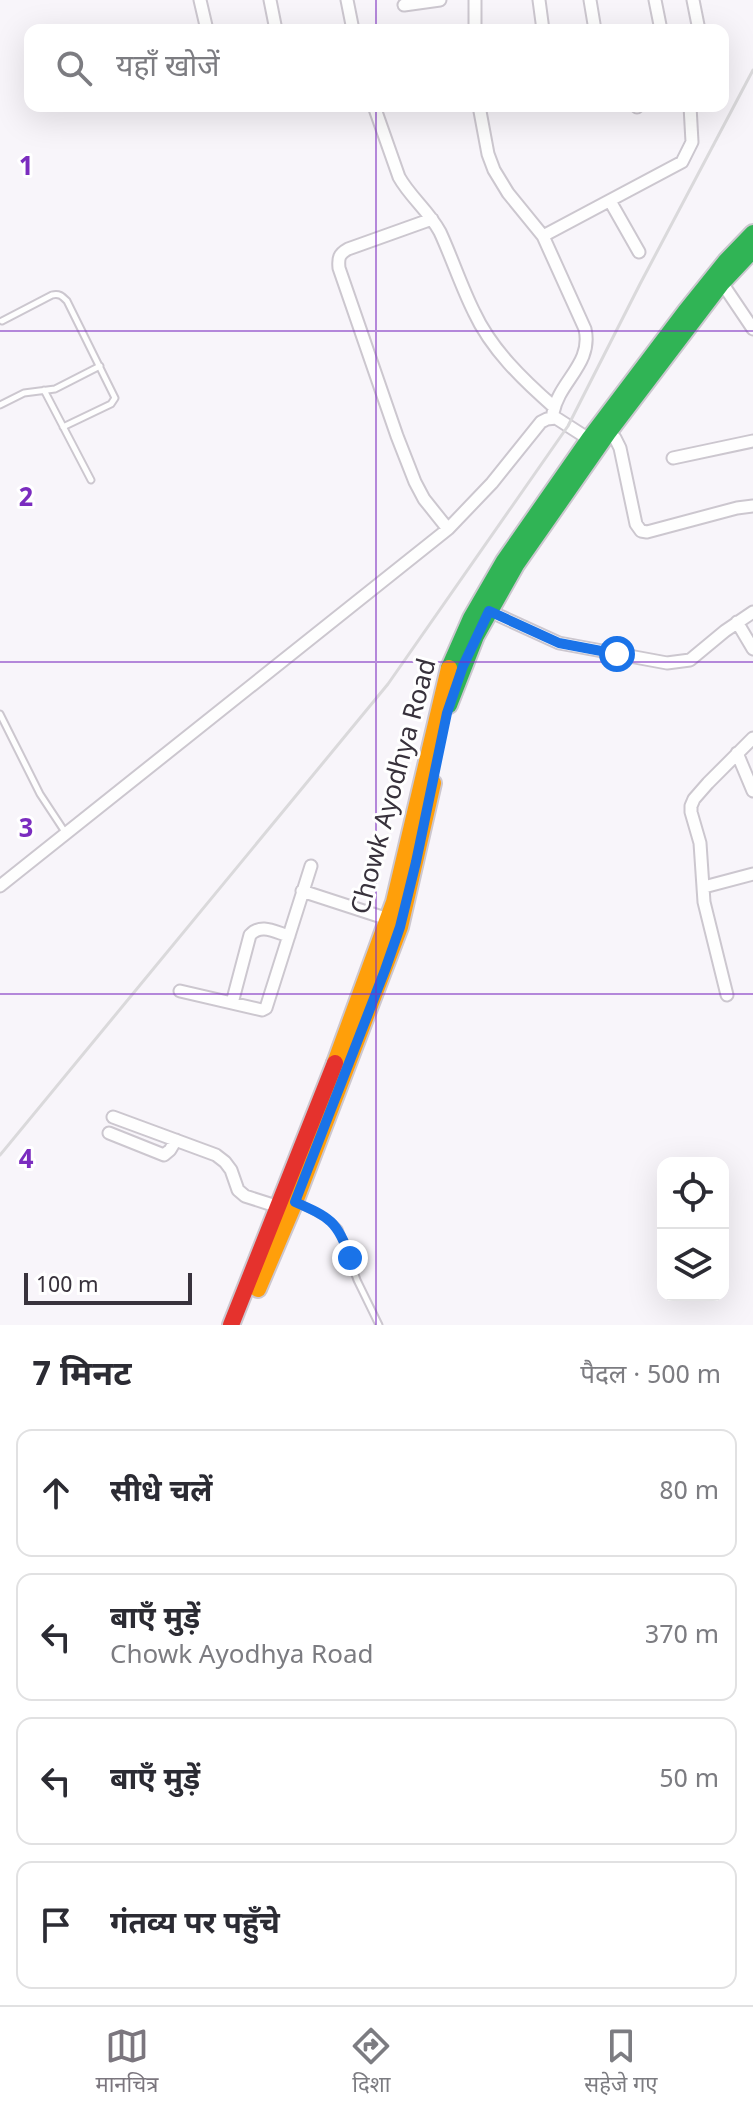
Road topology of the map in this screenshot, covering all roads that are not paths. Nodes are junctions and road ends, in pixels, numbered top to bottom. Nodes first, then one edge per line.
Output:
1 (200, 0) edge
2 (270, 0) edge
3 (347, 0) edge
4 (440, 0) edge
5 (475, 0) edge
6 (539, 0) edge
7 (590, 0) edge
8 (655, 0) edge
9 (693, 0) edge
10 (404, 5) dead end
11 (206, 24) edge
12 (275, 24) edge
13 (352, 24) edge
14 (475, 24) edge
15 (542, 24) edge
16 (594, 24) edge
17 (660, 24) edge
18 (698, 24) edge
19 (376, 112) edge
20 (480, 112) edge
21 (690, 112) edge
22 (610, 201) junction
23 (432, 219) junction
24 (753, 233) edge
25 (543, 236) junction
26 (639, 252) dead end
27 (752, 255) edge
28 (722, 283) junction
29 (2, 321) edge
30 (753, 329) edge
31 (100, 366) junction
32 (44, 390) junction
33 (0, 405) edge
34 (553, 412) junction
35 (63, 427) junction
36 (598, 439) junction
37 (753, 441) edge
38 (673, 458) dead end
39 (91, 480) dead end
40 (753, 506) edge
41 (448, 529) junction
42 (489, 611) junction
43 (753, 612) edge
44 (737, 622) junction
45 (753, 649) edge
46 (0, 714) edge
47 (753, 738) edge
48 (737, 753) junction
49 (753, 791) edge
50 (66, 835) junction
51 (311, 866) dead end
52 (753, 874) edge
53 (0, 886) edge
54 (704, 887) junction
55 (302, 891) junction
56 (388, 919) junction
57 (289, 936) junction
58 (378, 967) junction
59 (180, 991) dead end
60 (727, 995) dead end
61 (232, 1003) junction
62 (113, 1117) dead end
63 (109, 1133) dead end
64 (176, 1140) junction
65 (287, 1204) junction
66 (231, 1325) edge
67 (243, 1325) edge
68 (379, 1325) edge

1 - 11 street
2 - 12 street
3 - 13 street
4 - 10 street
5 - 14 street
6 - 15 street
7 - 16 street
8 - 17 street
9 - 18 street
19 - 23 street
20 - 25 street
21 - 22 street
22 - 25 street
22 - 26 street
23 - 34 street
23 - 41 street
24 - 36 main road, Chowk Ayodhya Road
25 - 34 street
27 - 28 main road, Chowk Ayodhya Road
28 - 30 street
28 - 36 main road, Chowk Ayodhya Road
29 - 31 lane
31 - 32 lane
31 - 35 lane
32 - 33 lane
32 - 35 lane
34 - 36 street
34 - 41 street
35 - 39 lane
36 - 40 street
36 - 42 main road, Chowk Ayodhya Road
36 - 56 main road, Chowk Ayodhya Road
37 - 38 street
41 - 50 street
42 - 44 street
42 - 58 main road, Chowk Ayodhya Road
43 - 44 street
44 - 45 street
46 - 50 lane
47 - 48 street
48 - 49 street
48 - 54 street
50 - 53 street
51 - 55 street
52 - 54 street
54 - 60 street
55 - 56 street
55 - 57 street
56 - 58 main road, Chowk Ayodhya Road
57 - 61 street
57 - 61 street
58 - 65 main road, Chowk Ayodhya Road
59 - 61 street
62 - 64 street
63 - 64 street
64 - 65 street
65 - 66 main road, Chowk Ayodhya Road
65 - 67 main road, Chowk Ayodhya Road
65 - 68 lane

